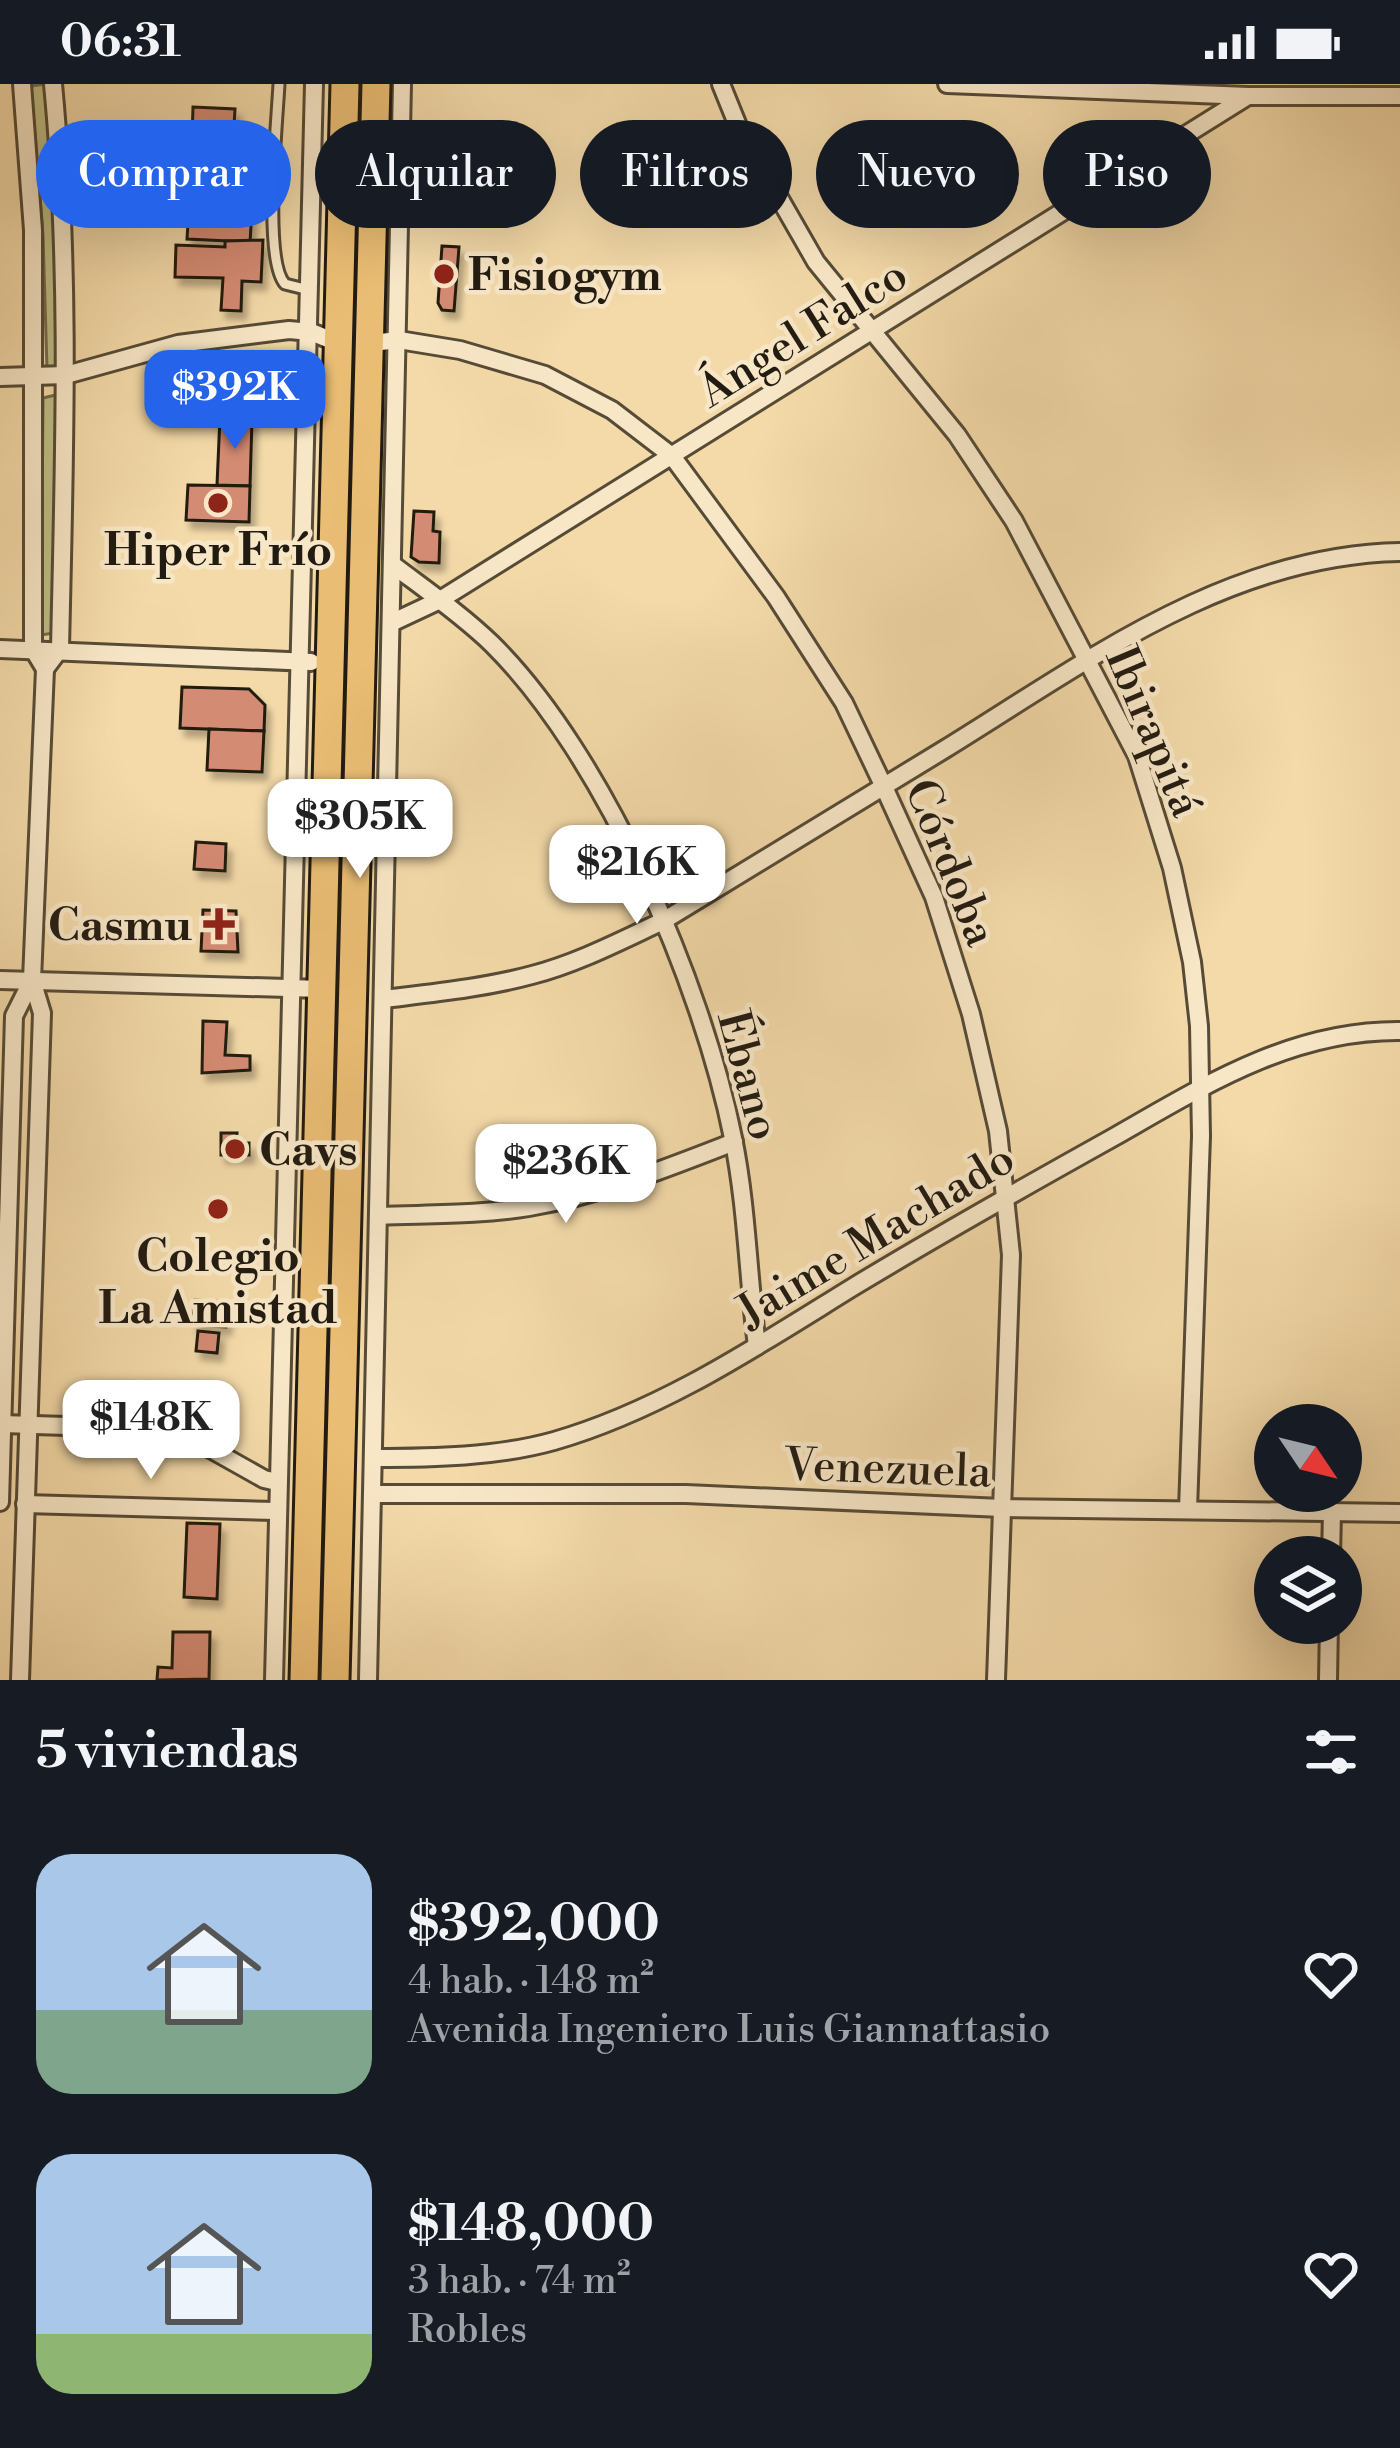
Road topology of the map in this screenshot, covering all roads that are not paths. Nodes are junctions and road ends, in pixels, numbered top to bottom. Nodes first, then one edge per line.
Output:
1 (22, 84) edge
2 (53, 84) edge
3 (279, 84) edge
4 (314, 84) edge
5 (345, 84) edge
6 (376, 84) edge
7 (402, 84) edge
8 (721, 84) edge
9 (947, 84) edge
10 (1248, 96) junction
11 (1400, 96) edge
12 (311, 291) junction
13 (873, 329) junction
14 (311, 332) junction
15 (385, 342) junction
16 (338, 343) junction
17 (66, 375) junction
18 (0, 377) edge
19 (35, 377) junction
20 (672, 456) junction
21 (1400, 552) edge
22 (393, 565) junction
23 (440, 599) junction
24 (391, 623) junction
25 (0, 649) edge
26 (33, 649) junction
27 (60, 649) junction
28 (1088, 661) junction
29 (302, 662) junction
30 (331, 662) junction
31 (45, 669) junction
32 (884, 787) junction
33 (663, 921) junction
34 (0, 980) edge
35 (32, 980) junction
36 (291, 988) junction
37 (322, 989) junction
38 (383, 999) junction
39 (1400, 1031) edge
40 (1202, 1088) junction
41 (734, 1142) junction
42 (1005, 1198) junction
43 (380, 1216) junction
44 (757, 1346) junction
45 (2, 1424) edge
46 (27, 1424) junction
47 (373, 1458) junction
48 (0, 1481) edge
49 (277, 1482) junction
50 (372, 1494) junction
51 (0, 1502) edge
52 (25, 1504) junction
53 (1001, 1508) junction
54 (1188, 1510) junction
55 (276, 1511) junction
56 (1254, 1511) edge
57 (1332, 1512) joint
58 (1400, 1513) edge
59 (1331, 1536) edge
60 (1329, 1644) edge
61 (20, 1680) edge
62 (274, 1680) edge
63 (304, 1680) edge
64 (335, 1680) edge
65 (368, 1680) edge
66 (996, 1680) edge
67 (1328, 1680) edge

1 - 19 street
2 - 17 street
3 - 12 lane
4 - 12 street
5 - 16 main road
6 - 15 main road
7 - 15 street
8 - 13 street, Ibirapitá
9 - 10 street
10 - 11 street
10 - 13 street, Ángel Falco
12 - 14 street
13 - 20 street, Ángel Falco
13 - 28 street, Ibirapitá
14 - 16 street
14 - 17 street
14 - 29 street
15 - 20 street, Córdoba
15 - 22 street
15 - 64 main road
16 - 30 main road
17 - 19 street
17 - 27 street
18 - 19 street
19 - 26 street
20 - 23 street, Ángel Falco
20 - 32 street, Córdoba
21 - 28 street
22 - 23 street, Ébano
22 - 24 street
23 - 24 street, Ángel Falco
23 - 33 street, Ébano
24 - 38 street
25 - 26 street
26 - 27 street
26 - 31 street
27 - 29 street
27 - 31 street
28 - 32 street
28 - 40 street, Ibirapitá
29 - 30 street
29 - 36 street
30 - 37 main road
31 - 35 street
32 - 33 street
32 - 42 street, Córdoba
33 - 38 street
33 - 41 street, Ébano
34 - 35 street
35 - 36 street
35 - 45 street
35 - 46 street
36 - 37 street
36 - 49 street
37 - 63 main road
38 - 43 street
39 - 40 street, Jaime Machado
40 - 42 street, Jaime Machado
40 - 54 street, Ibirapitá
41 - 43 street
41 - 44 street, Ébano
42 - 44 street, Jaime Machado
42 - 53 street, Córdoba
43 - 47 street
44 - 47 street, Jaime Machado
45 - 46 street
45 - 48 street
46 - 49 street
46 - 52 street
47 - 50 street
48 - 51 street
49 - 55 street
50 - 53 street, Venezuela
50 - 65 street
52 - 55 street
52 - 61 street
53 - 54 street, Venezuela
53 - 66 street, Córdoba
54 - 56 street, Venezuela
55 - 62 street
57 - 58 street, Venezuela
57 - 59 street
60 - 67 street

